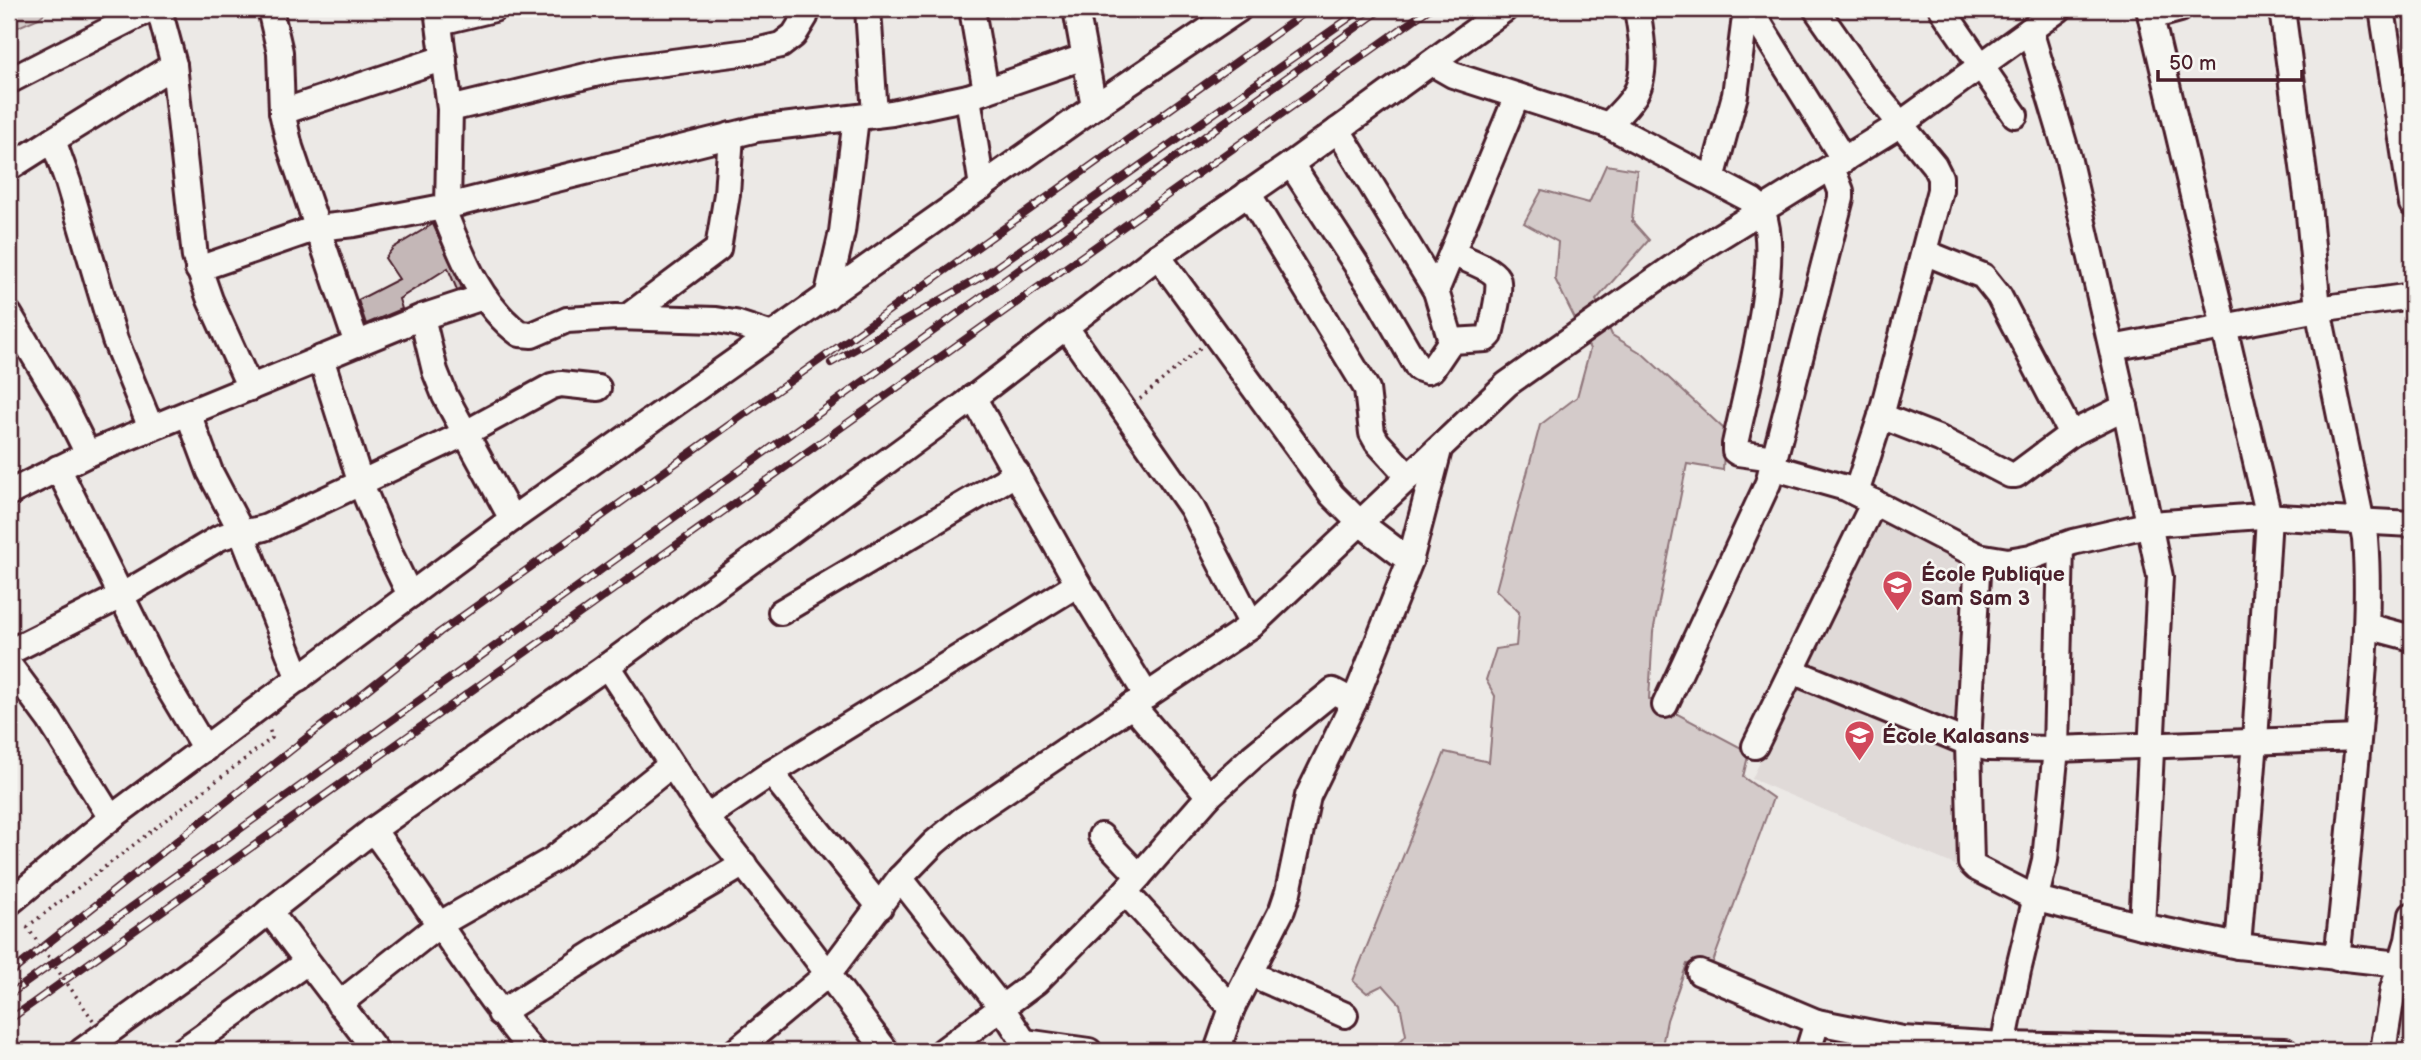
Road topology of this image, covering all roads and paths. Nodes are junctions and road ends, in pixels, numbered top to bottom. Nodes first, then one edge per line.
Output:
1 (150, 9) edge
2 (159, 9) edge
3 (270, 9) edge
4 (494, 9) edge
5 (807, 9) edge
6 (868, 9) edge
7 (972, 9) edge
8 (1076, 9) edge
9 (1239, 9) edge
10 (1505, 9) edge
11 (1637, 9) edge
12 (1748, 9) edge
13 (1816, 9) edge
14 (1942, 9) edge
15 (2180, 9) edge
16 (2282, 9) edge
17 (2382, 9) edge
18 (2055, 10) edge
19 (2150, 13) edge
20 (439, 15) edge
21 (1209, 20) edge
22 (2030, 30) junction
23 (1084, 57) junction
24 (444, 58) junction
25 (1432, 64) junction
26 (174, 65) junction
27 (1980, 66) junction
28 (9, 81) edge
29 (977, 94) junction
30 (1517, 96) junction
31 (1094, 107) junction
32 (450, 109) junction
33 (282, 111) junction
34 (2015, 115) dead end
35 (865, 116) junction
36 (1608, 125) junction
37 (1899, 125) junction
38 (1338, 130) junction
39 (731, 135) junction
40 (53, 140) junction
41 (1291, 164) junction
42 (1838, 164) junction
43 (9, 168) edge
44 (1712, 179) junction
45 (982, 187) junction
46 (1248, 194) junction
47 (2412, 204) edge
48 (445, 207) junction
49 (1763, 211) junction
50 (317, 228) junction
51 (1924, 252) junction
52 (1452, 253) junction
53 (1158, 256) junction
54 (198, 269) junction
55 (1436, 291) junction
56 (2412, 296) edge
57 (483, 297) junction
58 (827, 297) junction
59 (2318, 309) junction
60 (9, 314) edge
61 (422, 317) junction
62 (627, 317) junction
63 (1065, 326) junction
64 (2224, 327) junction
65 (772, 335) junction
66 (1214, 335) junction
67 (1451, 341) junction
68 (358, 344) junction
69 (2112, 348) junction
70 (321, 358) junction
71 (250, 388) junction
72 (598, 388) dead end
73 (973, 397) junction
74 (2125, 407) junction
75 (1125, 411) junction
76 (188, 413) junction
77 (1881, 416) junction
78 (151, 428) junction
79 (464, 434) junction
80 (2071, 434) junction
81 (1439, 450) junction
82 (88, 454) junction
83 (1773, 462) junction
84 (58, 468) junction
85 (1017, 473) junction
86 (1409, 477) junction
87 (361, 484) junction
88 (9, 493) edge
89 (1865, 498) junction
90 (2269, 517) junction
91 (512, 519) junction
92 (1360, 523) junction
93 (2362, 523) junction
94 (2151, 524) junction
95 (2412, 524) edge
96 (241, 531) junction
97 (2061, 546) junction
98 (1978, 556) junction
99 (1410, 561) junction
100 (1078, 584) junction
101 (410, 595) junction
102 (121, 596) junction
103 (781, 612) dead end
104 (1252, 625) junction
105 (2367, 626) junction
106 (2412, 638) edge
107 (9, 663) edge
108 (607, 666) junction
109 (1792, 671) junction
110 (299, 678) junction
111 (1139, 700) junction
112 (1354, 702) junction
113 (1664, 705) dead end
114 (272, 738) dead end
115 (2358, 738) junction
116 (2255, 741) junction
117 (1968, 743) junction
118 (2152, 745) junction
119 (1755, 746) dead end
120 (205, 748) junction
121 (2056, 749) junction
122 (671, 765) junction
123 (771, 772) junction
124 (1209, 796) junction
125 (706, 817) junction
126 (111, 818) junction
127 (373, 830) junction
128 (1101, 836) dead end
129 (744, 864) junction
130 (900, 878) junction
131 (1132, 884) junction
132 (2036, 900) junction
133 (9, 902) edge
134 (880, 907) junction
135 (269, 911) junction
136 (2412, 915) edge
137 (440, 924) junction
138 (2142, 926) junction
139 (2238, 946) junction
140 (2337, 958) junction
141 (307, 962) junction
142 (2399, 964) junction
143 (829, 973) junction
144 (1700, 973) dead end
145 (1251, 974) junction
146 (339, 1004) junction
147 (1232, 1008) junction
148 (1003, 1009) junction
149 (500, 1013) junction
150 (1345, 1015) dead end
151 (93, 1020) dead end
152 (1817, 1022) junction
153 (1028, 1047) edge
154 (744, 1048) edge
155 (2003, 1048) edge
156 (371, 1050) edge
157 (82, 1051) edge
158 (182, 1051) edge
159 (532, 1051) edge
160 (886, 1051) edge
161 (943, 1051) edge
162 (1089, 1051) edge
163 (1217, 1051) edge
164 (1808, 1051) edge
165 (2286, 1051) edge
166 (2383, 1051) edge

1 - 28 street
2 - 26 street
3 - 33 street
4 - 20 street
5 - 32 street
6 - 35 street
7 - 29 street
8 - 23 street
9 - 21 street
10 - 25 street
11 - 36 street
12 - 42 street
12 - 44 street
13 - 37 street
14 - 27 street
15 - 19 street
16 - 59 street
17 - 47 street
18 - 22 street
19 - 64 street
20 - 24 street
21 - 31 street
22 - 27 street
22 - 69 street
23 - 29 street
23 - 31 street
24 - 32 street
24 - 33 street
25 - 30 street
25 - 38 street
26 - 40 street
26 - 54 street
27 - 34 street
27 - 37 street
29 - 35 street
29 - 45 street
30 - 36 street
30 - 52 street
31 - 45 street
32 - 48 street
33 - 50 street
35 - 39 street
35 - 58 street
36 - 44 street
37 - 42 street
37 - 51 street
38 - 41 street
38 - 55 street
39 - 48 street
39 - 62 street
40 - 43 street
40 - 78 street
41 - 46 street
41 - 67 street
42 - 49 street
42 - 83 street
44 - 49 street
45 - 58 street
46 - 53 street
46 - 86 street
48 - 50 street
48 - 57 street
49 - 81 street
49 - 83 street
50 - 54 street
50 - 68 street
51 - 77 street
51 - 80 street
52 - 55 street
52 - 67 street
53 - 63 street
53 - 66 street
54 - 71 street
55 - 67 street
56 - 59 street
57 - 61 street
57 - 62 street
58 - 65 street
59 - 64 street
59 - 93 street
60 - 82 street
61 - 68 street
61 - 79 street
62 - 65 street
63 - 73 street
63 - 75 street
64 - 69 street
64 - 90 street
65 - 91 street
66 - 75 path
66 - 92 street
68 - 70 street
69 - 74 street
70 - 71 street
70 - 87 street
71 - 76 street
72 - 79 street
73 - 85 street
73 - 108 street
74 - 80 street
74 - 94 street
75 - 104 street
76 - 78 street
76 - 96 street
77 - 80 street
77 - 89 street
78 - 82 street
79 - 87 street
79 - 91 street
81 - 86 street
81 - 99 street
82 - 84 street
83 - 89 street
83 - 113 street
84 - 88 street
84 - 102 street
85 - 100 street
85 - 103 street
86 - 92 street
87 - 96 street
87 - 101 street
89 - 98 street
89 - 109 street
90 - 93 street
90 - 94 street
90 - 116 street
91 - 101 street
92 - 99 street
92 - 104 street
93 - 95 street
93 - 105 street
94 - 97 street
94 - 118 street
96 - 102 street
96 - 110 street
97 - 98 street
97 - 121 street
98 - 117 street
99 - 112 street
100 - 111 street
100 - 123 street
101 - 110 street
102 - 107 street
102 - 120 street
104 - 111 street
105 - 106 street
105 - 115 street
107 - 126 street
108 - 122 street
108 - 127 street
109 - 117 street
109 - 119 street
110 - 120 street
111 - 124 street
111 - 130 street
112 - 124 street
112 - 145 street
114 - 151 path, bridge
115 - 116 street
115 - 140 street
116 - 118 street
116 - 139 street
117 - 121 street
117 - 132 street
118 - 121 street
118 - 138 street
120 - 126 street
121 - 132 street
122 - 125 street
122 - 137 street
123 - 125 street
123 - 134 street
124 - 131 street
125 - 129 street
126 - 133 street
127 - 135 street
127 - 137 street
128 - 131 street
129 - 143 street
129 - 149 street
130 - 134 street
130 - 148 street
131 - 147 street
131 - 148 street
132 - 138 street
132 - 155 street
134 - 143 street
135 - 141 street
135 - 157 street
136 - 142 street
137 - 146 street
137 - 149 street
138 - 139 street
139 - 140 street
140 - 142 street
141 - 146 street
141 - 158 street
142 - 166 street
143 - 154 street
143 - 160 street
144 - 152 street
145 - 147 street
145 - 150 street
146 - 156 street
147 - 163 street
148 - 153 street
148 - 161 street
149 - 159 street
152 - 155 street
152 - 164 street
153 - 162 street
155 - 165 street

